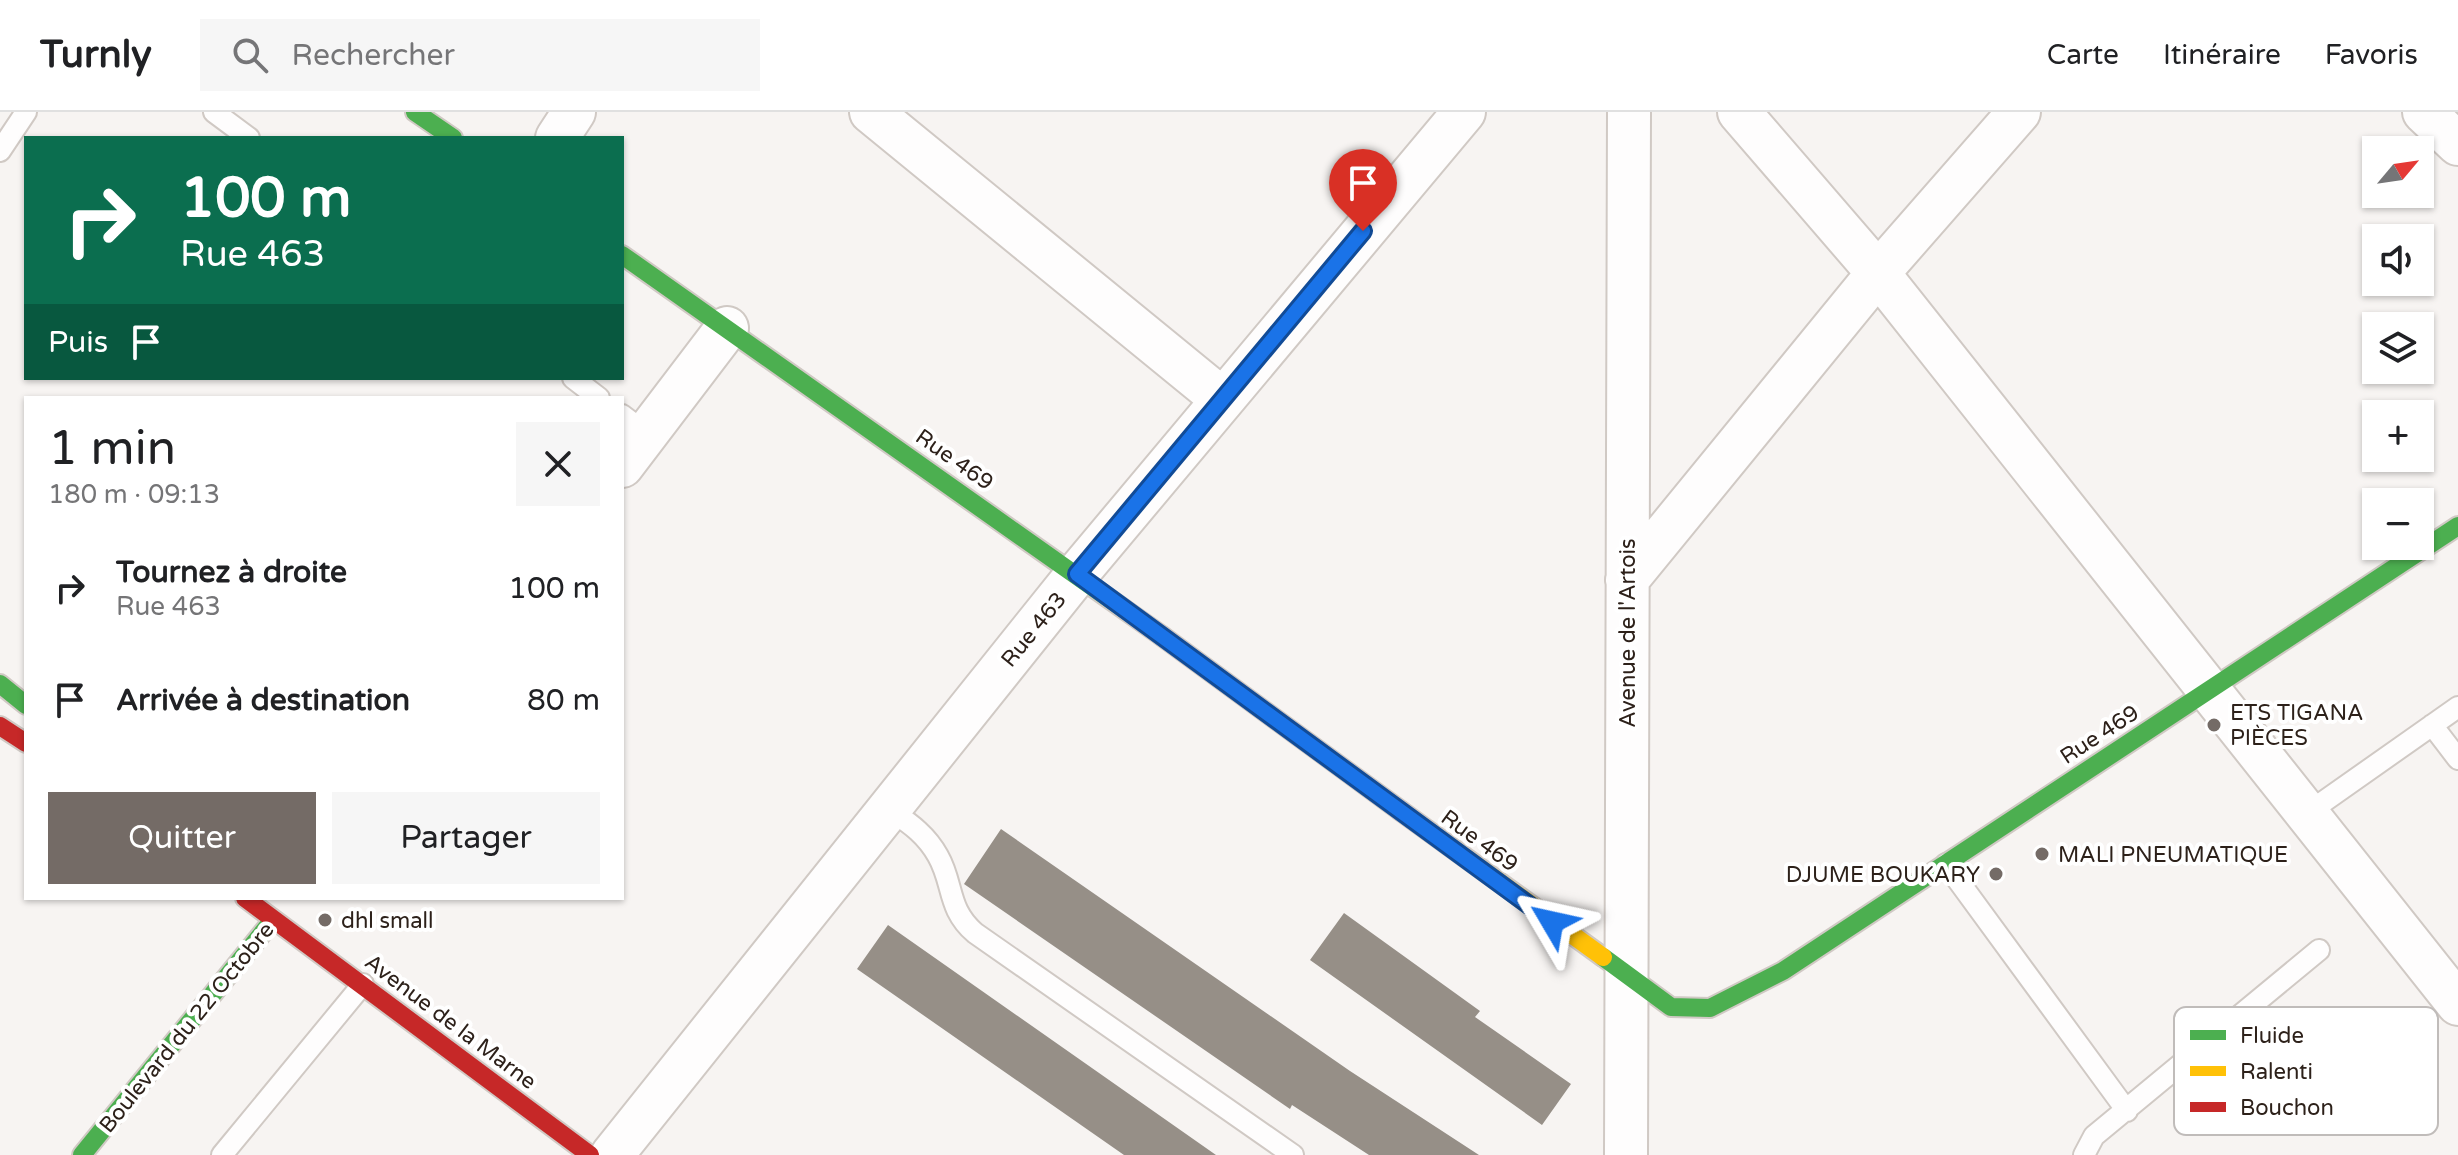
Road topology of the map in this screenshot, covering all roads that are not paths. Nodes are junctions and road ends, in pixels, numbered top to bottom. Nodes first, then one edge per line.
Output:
1 (26, 112) edge
2 (214, 112) edge
3 (415, 112) edge
4 (574, 112) edge
5 (871, 112) edge
6 (1464, 112) edge
7 (1629, 112) edge
8 (1739, 112) edge
9 (2019, 112) edge
10 (2424, 112) edge
11 (246, 136) edge
12 (450, 136) edge
13 (558, 136) edge
14 (2458, 144) edge
15 (0, 151) edge
16 (624, 256) edge
17 (1878, 273) junction
18 (727, 328) junction
19 (576, 380) edge
20 (596, 396) edge
21 (1222, 399) junction
22 (635, 424) edge
23 (624, 460) edge
24 (2458, 526) edge
25 (1077, 574) junction
26 (1627, 580) junction
27 (2208, 691) junction
28 (9, 707) edge
29 (2458, 707) edge
30 (2432, 725) junction
31 (24, 739) edge
32 (2458, 759) edge
33 (889, 809) junction
34 (2306, 814) junction
35 (1946, 864) junction
36 (269, 905) edge
37 (2319, 950) dead end
38 (1626, 976) junction
39 (363, 984) junction
40 (2458, 1004) edge
41 (2251, 1007) edge
42 (2174, 1072) edge
43 (2127, 1111) junction
44 (82, 1155) edge
45 (222, 1155) edge
46 (590, 1155) edge
47 (612, 1155) edge
48 (1293, 1155) edge
49 (1626, 1155) edge
50 (2084, 1155) edge

1 - 15 lane
2 - 11 lane
3 - 12 street
4 - 13 street
5 - 21 street
6 - 21 street, Rue 463
7 - 26 street, Avenue de l'Artois
8 - 17 street
9 - 17 street
10 - 14 street
16 - 18 street, Rue 469
17 - 26 street
17 - 27 street
18 - 22 street
18 - 25 street, Rue 469
19 - 20 lane
21 - 25 street, Rue 463
22 - 23 street
24 - 27 street, Rue 469
25 - 33 street, Rue 463
25 - 38 street, Rue 469
26 - 38 street, Avenue de l'Artois
27 - 34 street
27 - 35 street, Rue 469
28 - 31 street
29 - 30 lane
30 - 32 lane
30 - 34 lane
33 - 47 street, Rue 463
33 - 48 lane
34 - 40 street
35 - 38 street, Rue 469
35 - 43 lane
36 - 39 street, Avenue de la Marne
36 - 44 street, Boulevard du 22 Octobre
37 - 41 lane
38 - 49 street, Avenue de l'Artois
39 - 45 lane
39 - 46 street, Avenue de la Marne
42 - 43 lane
43 - 50 lane

